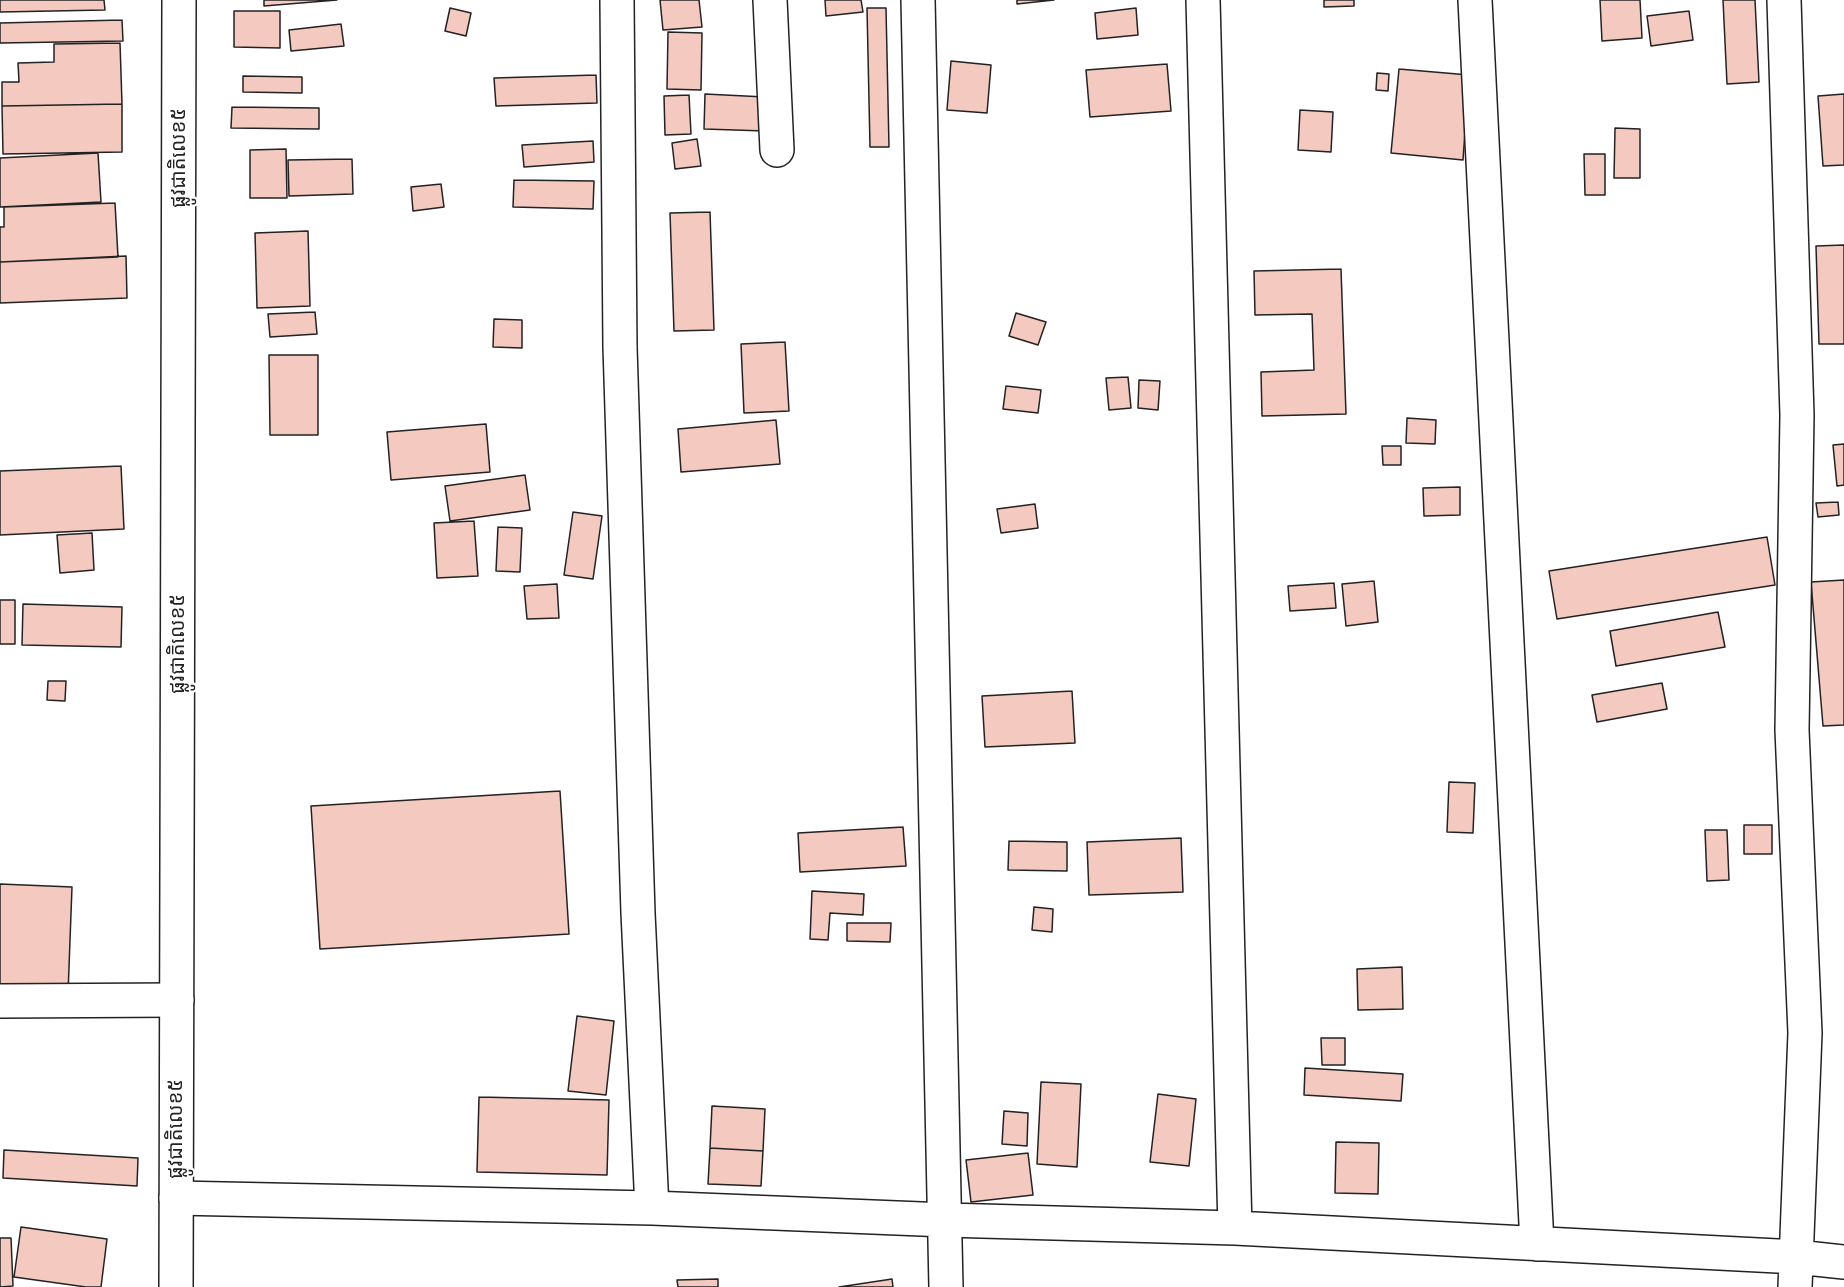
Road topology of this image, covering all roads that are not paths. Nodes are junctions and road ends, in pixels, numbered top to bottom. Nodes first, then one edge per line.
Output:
1 (179, 0) edge
2 (617, 0) edge
3 (770, 0) edge
4 (918, 0) edge
5 (1203, 0) edge
6 (1475, 0) edge
7 (1784, 0) edge
8 (777, 150) dead end
9 (177, 1000) junction
10 (0, 1001) edge
11 (176, 1198) junction
12 (652, 1208) junction
13 (946, 1220) junction
14 (1235, 1228) junction
15 (1537, 1244) junction
16 (1844, 1262) edge
17 (1796, 1272) edge
18 (176, 1287) edge
19 (946, 1287) edge

1 - 9 main road, ផ្លូវជាតិលេខ៥
2 - 12 main road
3 - 8 main road
4 - 13 main road
5 - 14 main road
6 - 15 main road
7 - 17 main road
9 - 10 main road
9 - 11 main road, ផ្លូវជាតិលេខ៥
11 - 12 main road
11 - 18 main road, ផ្លូវជាតិលេខ៥
12 - 13 main road
13 - 14 main road
13 - 19 main road
14 - 15 main road
15 - 17 main road
16 - 17 main road

